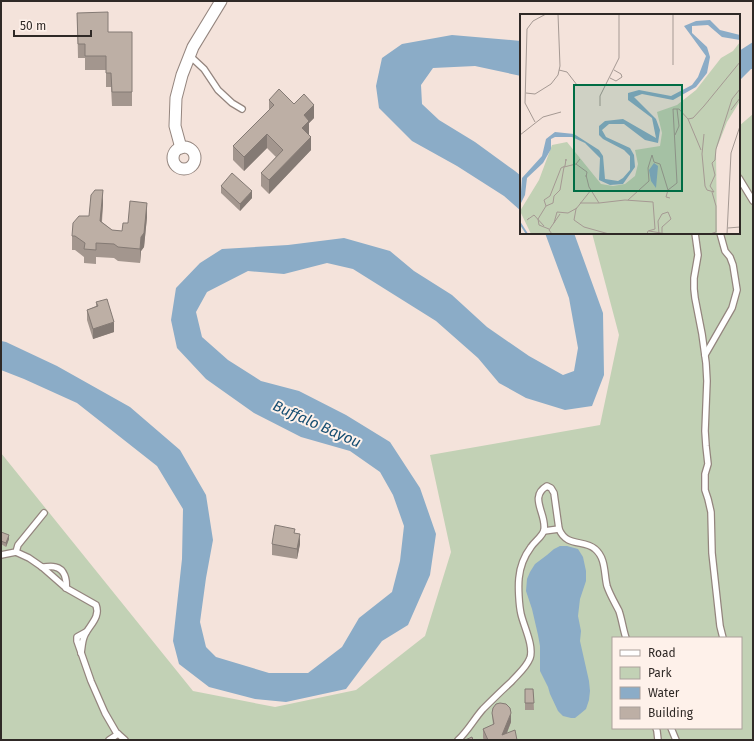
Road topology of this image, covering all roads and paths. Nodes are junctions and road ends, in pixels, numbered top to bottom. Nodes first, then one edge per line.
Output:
1 (221, 1) edge
2 (190, 56) junction
3 (242, 109) dead end
4 (181, 148) dead end
5 (740, 180) edge
6 (753, 202) edge
7 (695, 234) edge
8 (720, 234) edge
9 (705, 355) junction
10 (44, 513) dead end
11 (559, 529) junction
12 (544, 531) junction
13 (16, 552) junction
14 (1, 555) edge
15 (42, 567) junction
16 (66, 588) junction
17 (626, 637) edge
18 (723, 637) edge
19 (658, 729) edge
20 (671, 729) edge
21 (118, 734) junction
22 (109, 740) edge
23 (124, 740) edge
24 (458, 740) edge
25 (658, 740) edge
26 (676, 740) edge

1 - 2 street
2 - 3 lane
2 - 4 street
5 - 6 lane
7 - 9 lane
8 - 9 lane
9 - 18 lane
10 - 13 lane
11 - 12 lane
11 - 12 lane
11 - 17 lane
12 - 24 lane
13 - 14 lane
13 - 15 lane
15 - 16 lane
15 - 16 lane
16 - 21 lane
19 - 25 lane
20 - 26 lane
21 - 22 lane
21 - 23 lane

